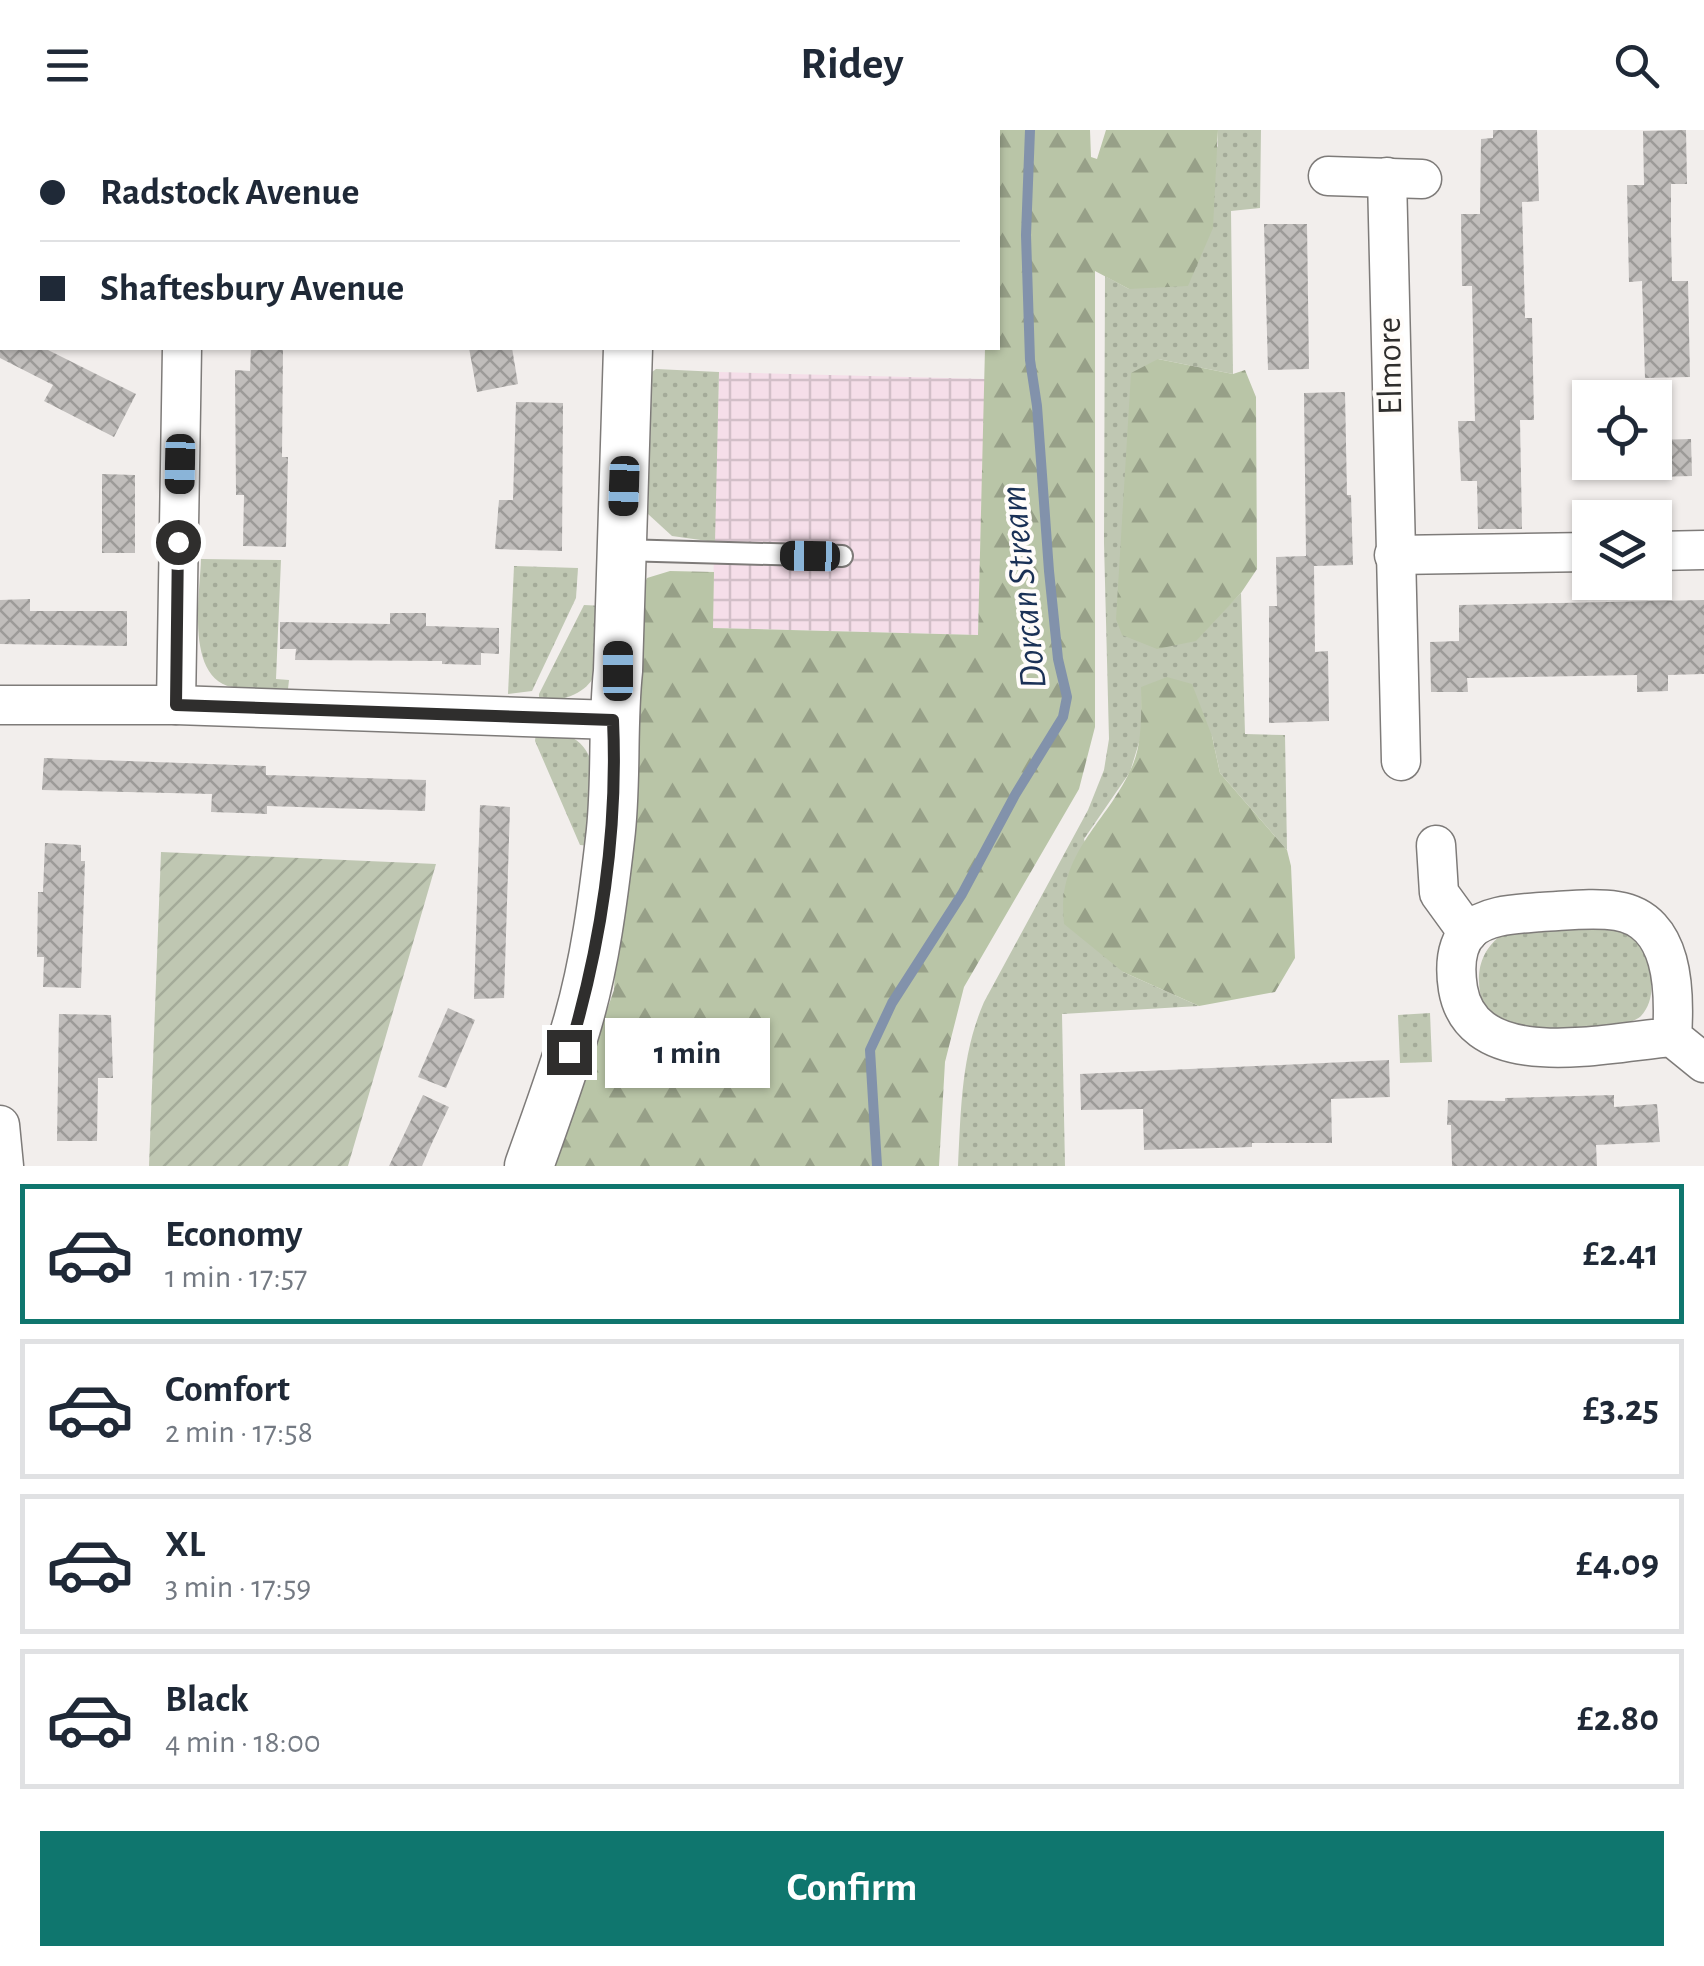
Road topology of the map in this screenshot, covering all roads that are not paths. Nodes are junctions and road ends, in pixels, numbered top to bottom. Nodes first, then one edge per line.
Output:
1 (1328, 176) dead end
2 (182, 350) edge
3 (628, 350) edge
4 (622, 550) junction
5 (1704, 550) edge
6 (1672, 551) edge
7 (1572, 552) edge
8 (1394, 555) junction
9 (842, 556) dead end
10 (0, 705) edge
11 (176, 705) junction
12 (613, 720) junction
13 (1401, 761) dead end
14 (1436, 845) dead end
15 (1468, 932) junction
16 (1672, 1037) junction
17 (1704, 1063) edge
18 (0, 1125) edge
19 (4, 1166) edge
20 (529, 1166) edge

1 - 8 street, Elmore
2 - 11 street
3 - 4 street
4 - 9 lane
4 - 12 street
5 - 6 street
7 - 8 street
8 - 13 street, Elmore
10 - 11 street
11 - 12 street
12 - 20 street
14 - 15 street
15 - 16 street
15 - 16 street
16 - 17 street
18 - 19 street

